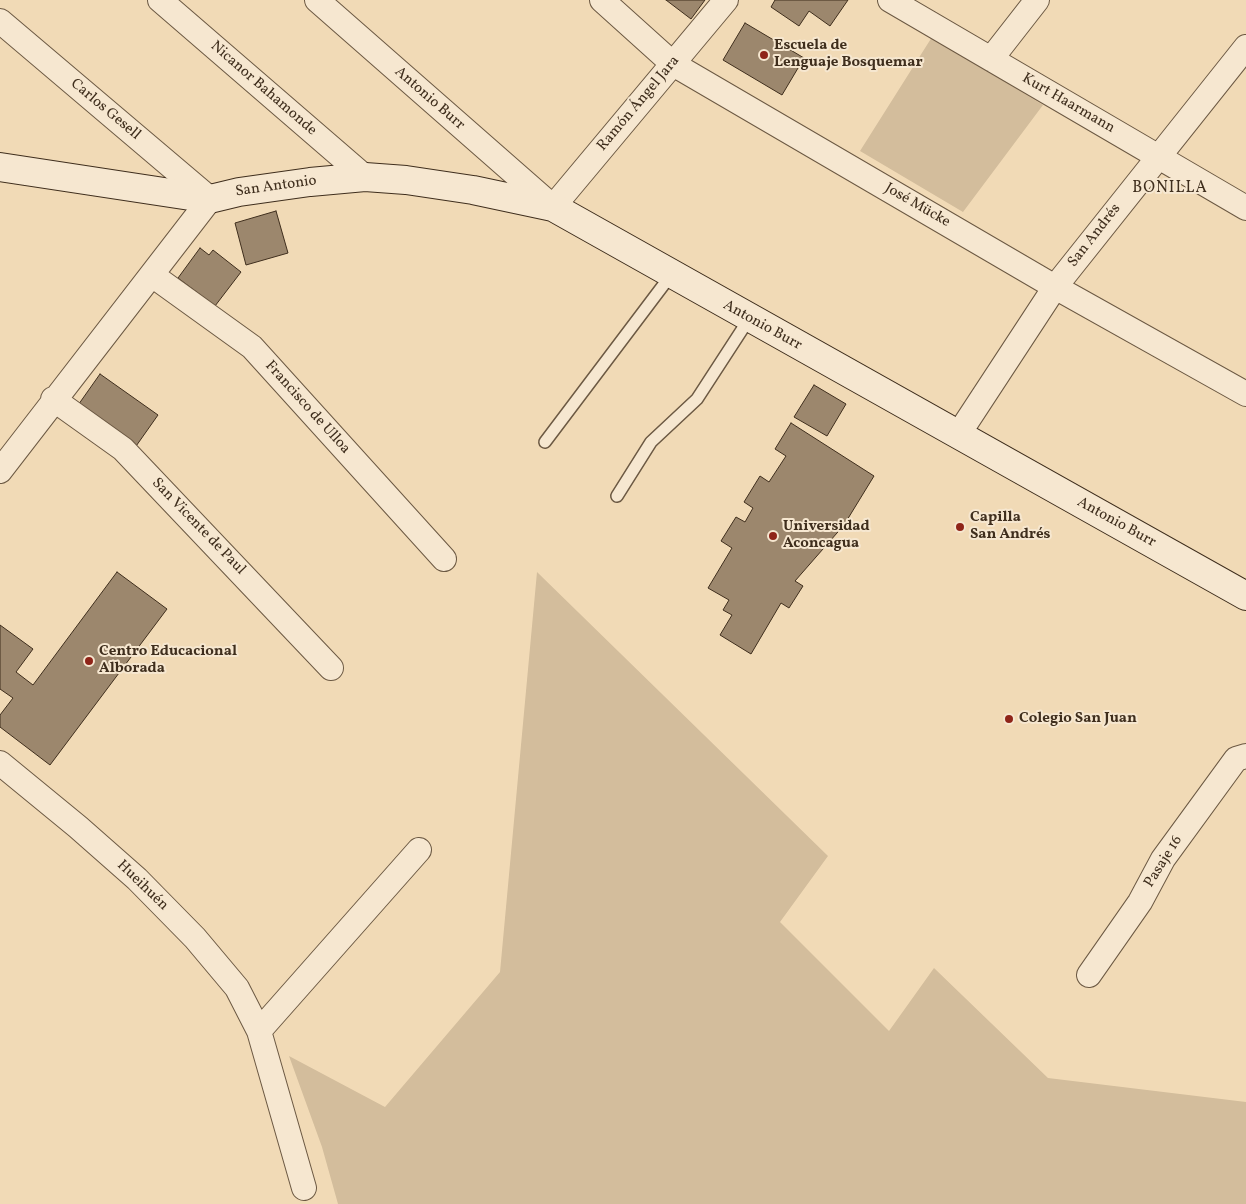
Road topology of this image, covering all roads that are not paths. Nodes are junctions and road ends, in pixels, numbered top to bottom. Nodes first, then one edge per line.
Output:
1 (160, 0) edge
2 (317, 0) edge
3 (602, 0) edge
4 (726, 0) edge
5 (890, 0) edge
6 (1037, 0) edge
7 (0, 21) edge
8 (1246, 47) edge
9 (991, 59) junction
10 (673, 64) junction
11 (1157, 156) junction
12 (0, 167) edge
13 (366, 177) junction
14 (210, 199) junction
15 (552, 207) junction
16 (1246, 208) edge
17 (152, 275) junction
18 (671, 275) junction
19 (1055, 287) junction
20 (749, 319) junction
21 (1246, 394) edge
22 (53, 399) junction
23 (958, 435) junction
24 (545, 442) dead end
25 (0, 470) edge
26 (617, 496) dead end
27 (444, 559) dead end
28 (1246, 596) edge
29 (331, 668) dead end
30 (1246, 756) edge
31 (0, 763) edge
32 (419, 850) dead end
33 (1089, 975) dead end
34 (259, 1031) junction
35 (304, 1188) dead end

1 - 13 street, Nicanor Bahamonde
2 - 15 street, Antonio Burr
3 - 10 street, José Mücke
4 - 10 street, Ramón Ángel Jara
5 - 9 street, Kurt Haarmann
6 - 9 street
7 - 14 street, Carlos Gesell
8 - 11 street, San Andrés
9 - 11 street, Kurt Haarmann
10 - 15 street, Ramón Ángel Jara
10 - 19 street, José Mücke
11 - 16 street, Kurt Haarmann
11 - 19 street, San Andrés
12 - 14 street, San Antonio
13 - 14 street, San Antonio
13 - 15 street, San Antonio
14 - 17 street
15 - 18 street, Antonio Burr
17 - 22 street
17 - 27 street, Francisco de Ulloa
18 - 20 street, Antonio Burr
18 - 24 lane
19 - 21 street, José Mücke
19 - 23 street, San Andrés
20 - 23 street, Antonio Burr
20 - 26 lane
22 - 25 street
22 - 29 street, San Vicente de Paul
23 - 28 street, Antonio Burr
30 - 33 street, Pasaje 16
31 - 34 street, Hueihuén
32 - 34 street
34 - 35 street, Hueihuén

